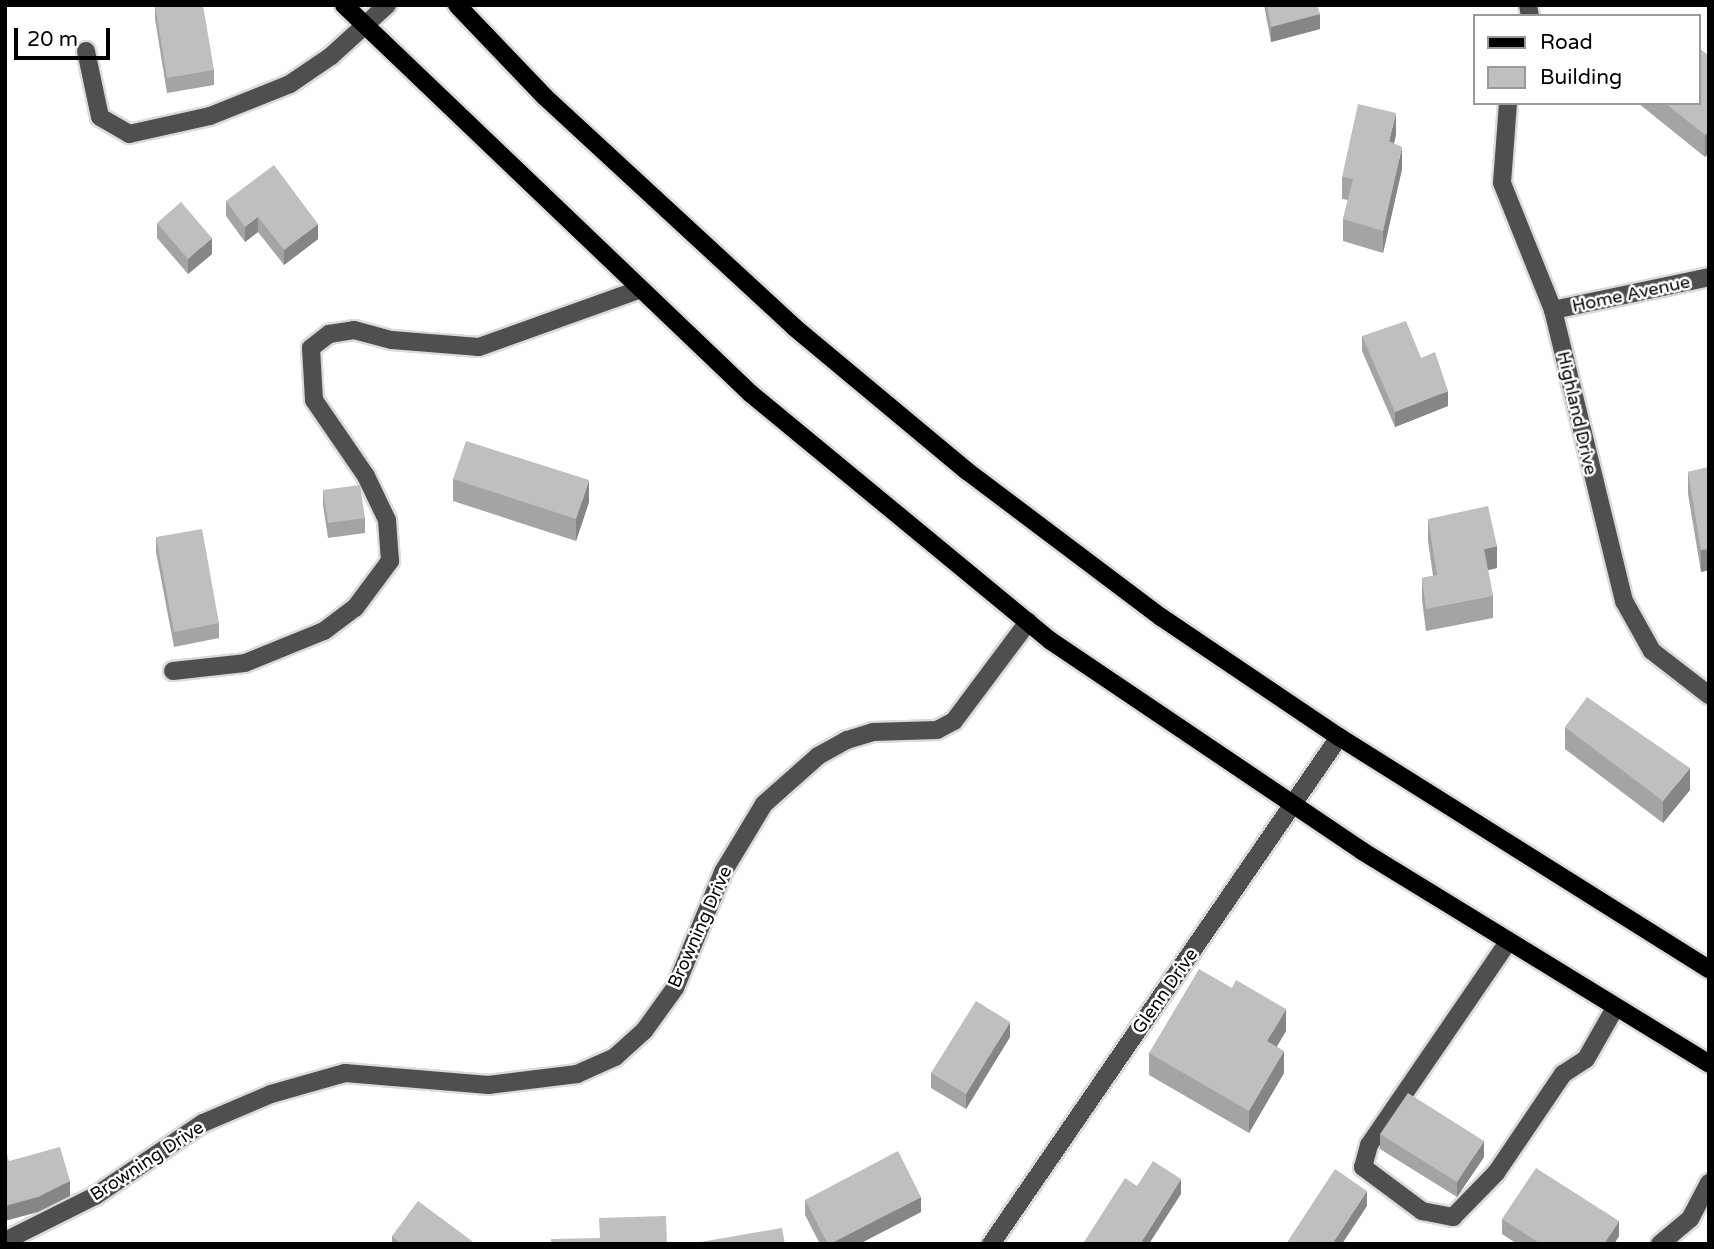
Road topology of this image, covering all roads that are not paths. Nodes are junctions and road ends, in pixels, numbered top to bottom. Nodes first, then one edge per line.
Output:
1 (344, 5) edge
2 (387, 5) edge
3 (457, 5) edge
4 (363, 24) junction
5 (86, 51) dead end
6 (1508, 105) edge
7 (1709, 278) edge
8 (638, 290) junction
9 (1553, 310) junction
10 (1028, 622) junction
11 (173, 671) dead end
12 (1709, 695) edge
13 (1339, 737) junction
14 (1293, 805) junction
15 (1508, 942) junction
16 (1709, 969) edge
17 (1615, 1008) junction
18 (1709, 1065) edge
19 (1709, 1183) edge
20 (5, 1241) edge
21 (991, 1244) edge
22 (1660, 1244) edge

1 - 4 main road
2 - 4 street
3 - 13 main road
4 - 5 street
4 - 8 main road
6 - 9 street, Highland Drive
7 - 9 street, Home Avenue
8 - 10 main road
8 - 11 street
9 - 12 street, Highland Drive
10 - 14 main road
10 - 20 street, Browning Drive
13 - 14 street, Glenn Drive
13 - 16 main road
14 - 15 main road
14 - 21 street, Glenn Drive
15 - 17 main road
15 - 17 street
17 - 18 main road
19 - 22 street

